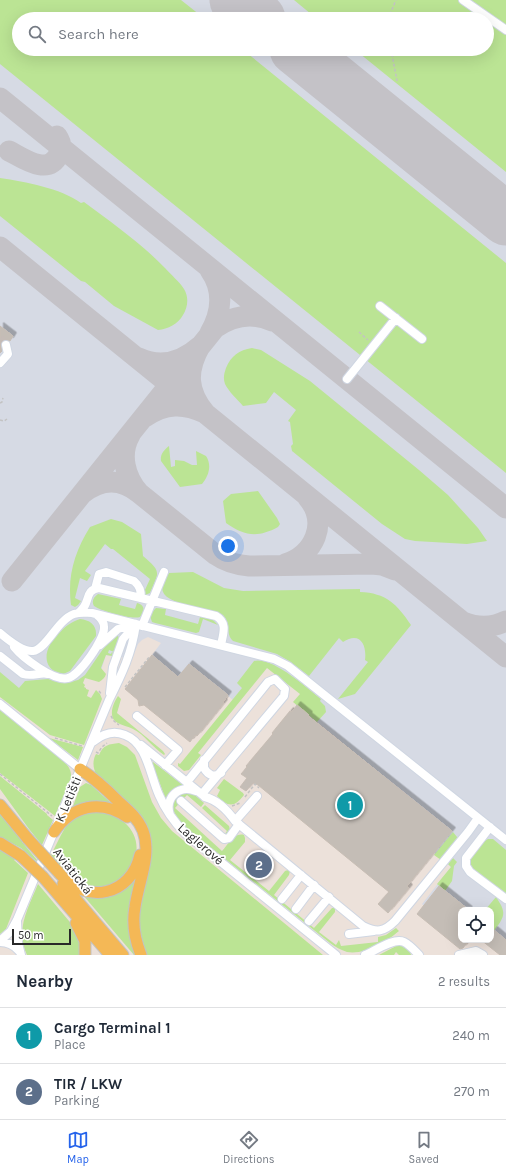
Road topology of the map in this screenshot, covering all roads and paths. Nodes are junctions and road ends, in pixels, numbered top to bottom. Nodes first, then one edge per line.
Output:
1 (396, 0) edge
2 (463, 0) edge
3 (391, 12) edge
4 (480, 12) edge
5 (494, 22) edge
6 (506, 30) edge
7 (392, 56) edge
8 (397, 80) dead end
9 (380, 306) dead end
10 (396, 318) junction
11 (359, 332) dead end
12 (422, 339) dead end
13 (6, 345) dead end
14 (374, 345) junction
15 (0, 363) edge
16 (347, 379) dead end
17 (2, 398) dead end
18 (0, 403) edge
19 (6, 418) dead end
20 (0, 420) edge
21 (164, 572) dead end
22 (97, 588) junction
23 (141, 598) junction
24 (152, 600) junction
25 (78, 613) junction
26 (92, 613) junction
27 (139, 625) junction
28 (0, 633) edge
29 (8, 640) junction
30 (221, 645) junction
31 (94, 650) junction
32 (0, 656) edge
33 (50, 675) junction
34 (0, 704) edge
35 (137, 716) dead end
36 (136, 741) junction
37 (91, 743) junction
38 (204, 760) junction
39 (165, 765) junction
40 (80, 770) junction
41 (221, 773) junction
42 (0, 774) edge
43 (187, 782) junction
44 (258, 792) joint
45 (202, 794) junction
46 (181, 801) dead end
47 (0, 805) edge
48 (230, 806) dead end
49 (127, 817) junction
50 (55, 818) dead end
51 (478, 818) junction
52 (172, 819) junction
53 (237, 823) junction
54 (490, 827) junction
55 (54, 832) junction
56 (506, 840) edge
57 (0, 843) edge
58 (60, 874) junction
59 (301, 875) junction
60 (314, 885) junction
61 (329, 897) junction
62 (282, 899) dead end
63 (506, 899) edge
64 (63, 900) junction
65 (296, 909) dead end
66 (17, 920) junction
67 (309, 921) dead end
68 (374, 931) junction
69 (349, 934) dead end
70 (0, 942) edge
71 (20, 953) edge
72 (374, 953) edge
73 (334, 954) edge
74 (85, 955) edge
75 (110, 955) edge
76 (124, 955) edge
77 (141, 955) edge
78 (343, 955) edge
79 (365, 955) edge
80 (419, 955) edge
81 (459, 955) edge
82 (483, 955) edge

1 - 3 path
2 - 4 street
5 - 6 street
7 - 8 path
9 - 10 street
10 - 12 street
10 - 14 street
11 - 14 path
13 - 15 street
14 - 16 street
17 - 18 path
19 - 20 path
21 - 24 street, K Letišti
22 - 23 street
22 - 23 street
22 - 25 street
23 - 24 street
24 - 27 street, K Letišti
24 - 30 street
25 - 26 street
25 - 29 street
26 - 27 street
26 - 31 street
27 - 30 street
27 - 31 street
27 - 37 street, K Letišti
28 - 29 street
29 - 33 street
30 - 51 street
31 - 33 street
32 - 33 street
34 - 40 street
35 - 39 street
36 - 37 street
36 - 39 street
36 - 52 street, Laglerové
37 - 40 street, K Letišti
38 - 41 street
38 - 41 street
38 - 43 street
39 - 43 street
40 - 49 main road
40 - 55 street, K Letišti
40 - 77 main road
41 - 45 street
42 - 50 path
43 - 45 street
44 - 48 path
44 - 53 street
45 - 52 street
45 - 53 street
46 - 53 street
47 - 58 main road, Aviatická, bridge
49 - 55 main road
49 - 58 main road
51 - 54 street
51 - 68 street
52 - 73 street, Laglerové
53 - 59 street
54 - 56 street
54 - 63 street
55 - 66 street, K Letišti
57 - 64 main road, Aviatická, bridge
58 - 76 main road, Aviatická
59 - 60 street
59 - 62 street
60 - 61 street
60 - 65 street
61 - 67 street
61 - 68 street
64 - 74 main road
64 - 75 main road, Aviatická
66 - 70 street, K Letišti
66 - 71 street, K Letišti
68 - 69 street
70 - 71 street, K Letišti
72 - 79 street
72 - 80 street
73 - 78 street
81 - 82 street

